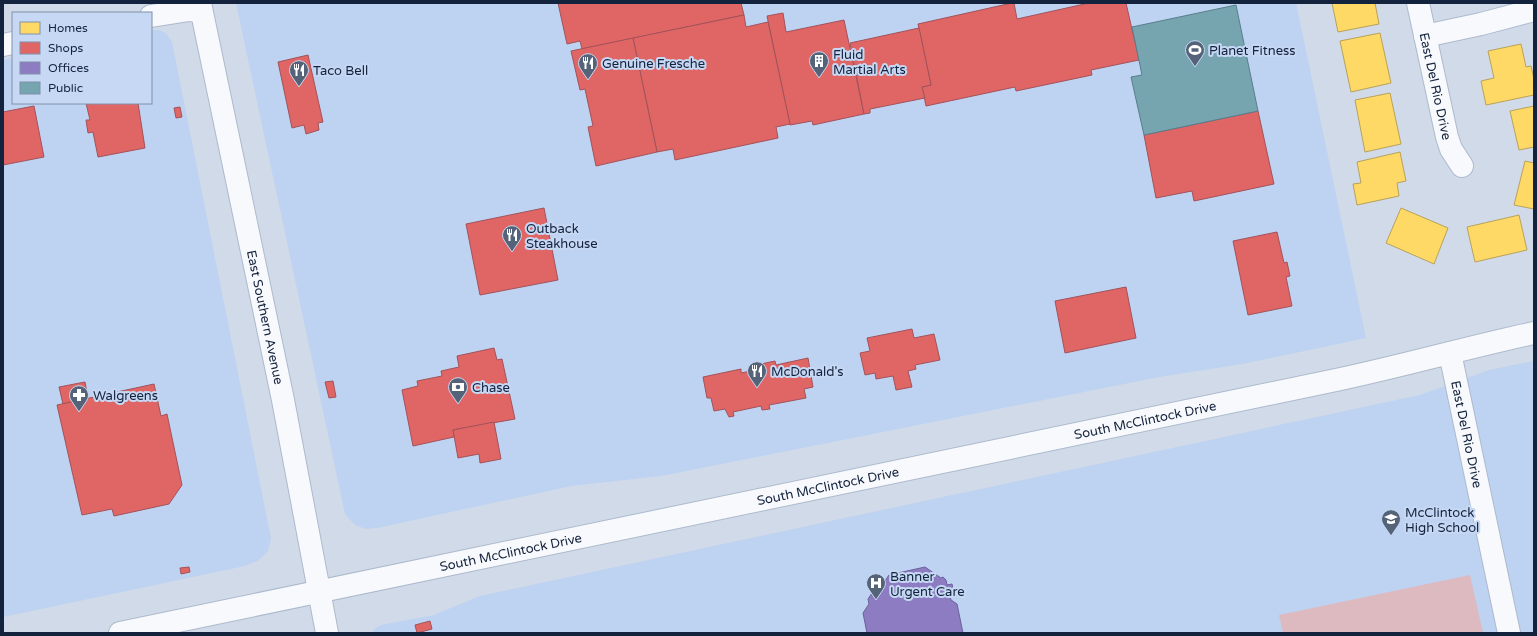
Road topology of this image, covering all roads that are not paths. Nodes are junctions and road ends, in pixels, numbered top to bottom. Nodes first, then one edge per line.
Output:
1 (1418, 3) edge
2 (201, 7) edge
3 (1534, 10) edge
4 (152, 16) edge
5 (1425, 36) junction
6 (1462, 166) dead end
7 (1534, 333) edge
8 (1450, 353) junction
9 (320, 592) junction
10 (120, 633) edge
11 (327, 633) edge
12 (1509, 633) edge

1 - 5 main road, East Del Rio Drive
2 - 4 main road
2 - 9 main road, East Southern Avenue
3 - 5 main road
5 - 6 main road, East Del Rio Drive
7 - 8 main road, South McClintock Drive
8 - 9 main road, South McClintock Drive
8 - 12 main road, East Del Rio Drive
9 - 10 main road, South McClintock Drive
9 - 11 main road, East Southern Avenue

